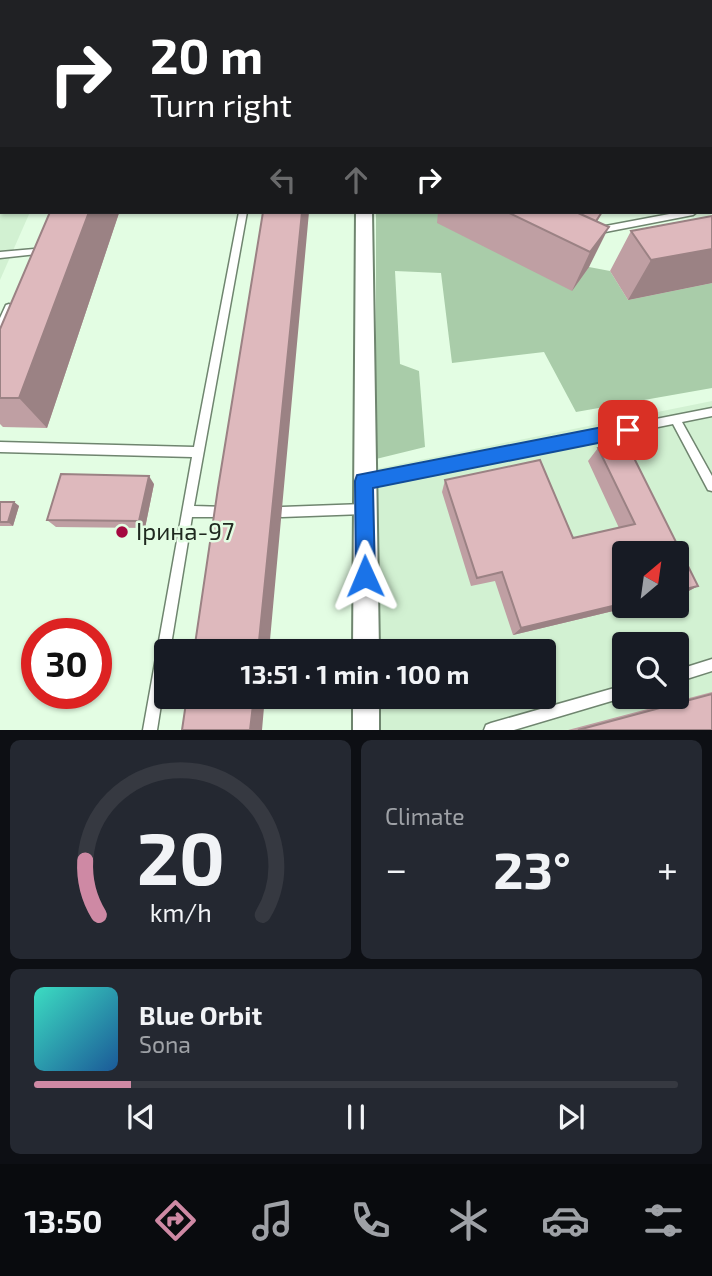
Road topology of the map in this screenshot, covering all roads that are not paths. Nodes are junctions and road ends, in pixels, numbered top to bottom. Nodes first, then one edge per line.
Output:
1 (243, 214) edge
2 (364, 214) edge
3 (683, 214) edge
4 (583, 227) edge
5 (39, 242) edge
6 (34, 252) junction
7 (0, 255) edge
8 (29, 265) edge
9 (12, 303) edge
10 (0, 328) edge
11 (712, 412) edge
12 (677, 421) junction
13 (0, 447) edge
14 (198, 452) junction
15 (363, 481) junction
16 (712, 486) edge
17 (364, 509) junction
18 (188, 511) junction
19 (231, 512) edge
20 (282, 512) dead end
21 (366, 639) edge
22 (712, 666) edge
23 (689, 673) edge
24 (612, 695) edge
25 (366, 709) edge
26 (150, 730) edge
27 (366, 730) edge
28 (491, 730) edge

1 - 14 lane
2 - 15 street
3 - 4 lane
5 - 6 lane
6 - 7 lane
6 - 8 lane
9 - 10 lane
11 - 12 lane
12 - 15 lane
12 - 16 lane
13 - 14 lane
14 - 18 lane
15 - 17 street
17 - 20 lane
17 - 21 street
18 - 19 lane
18 - 26 lane
22 - 23 lane
24 - 28 lane
25 - 27 street

